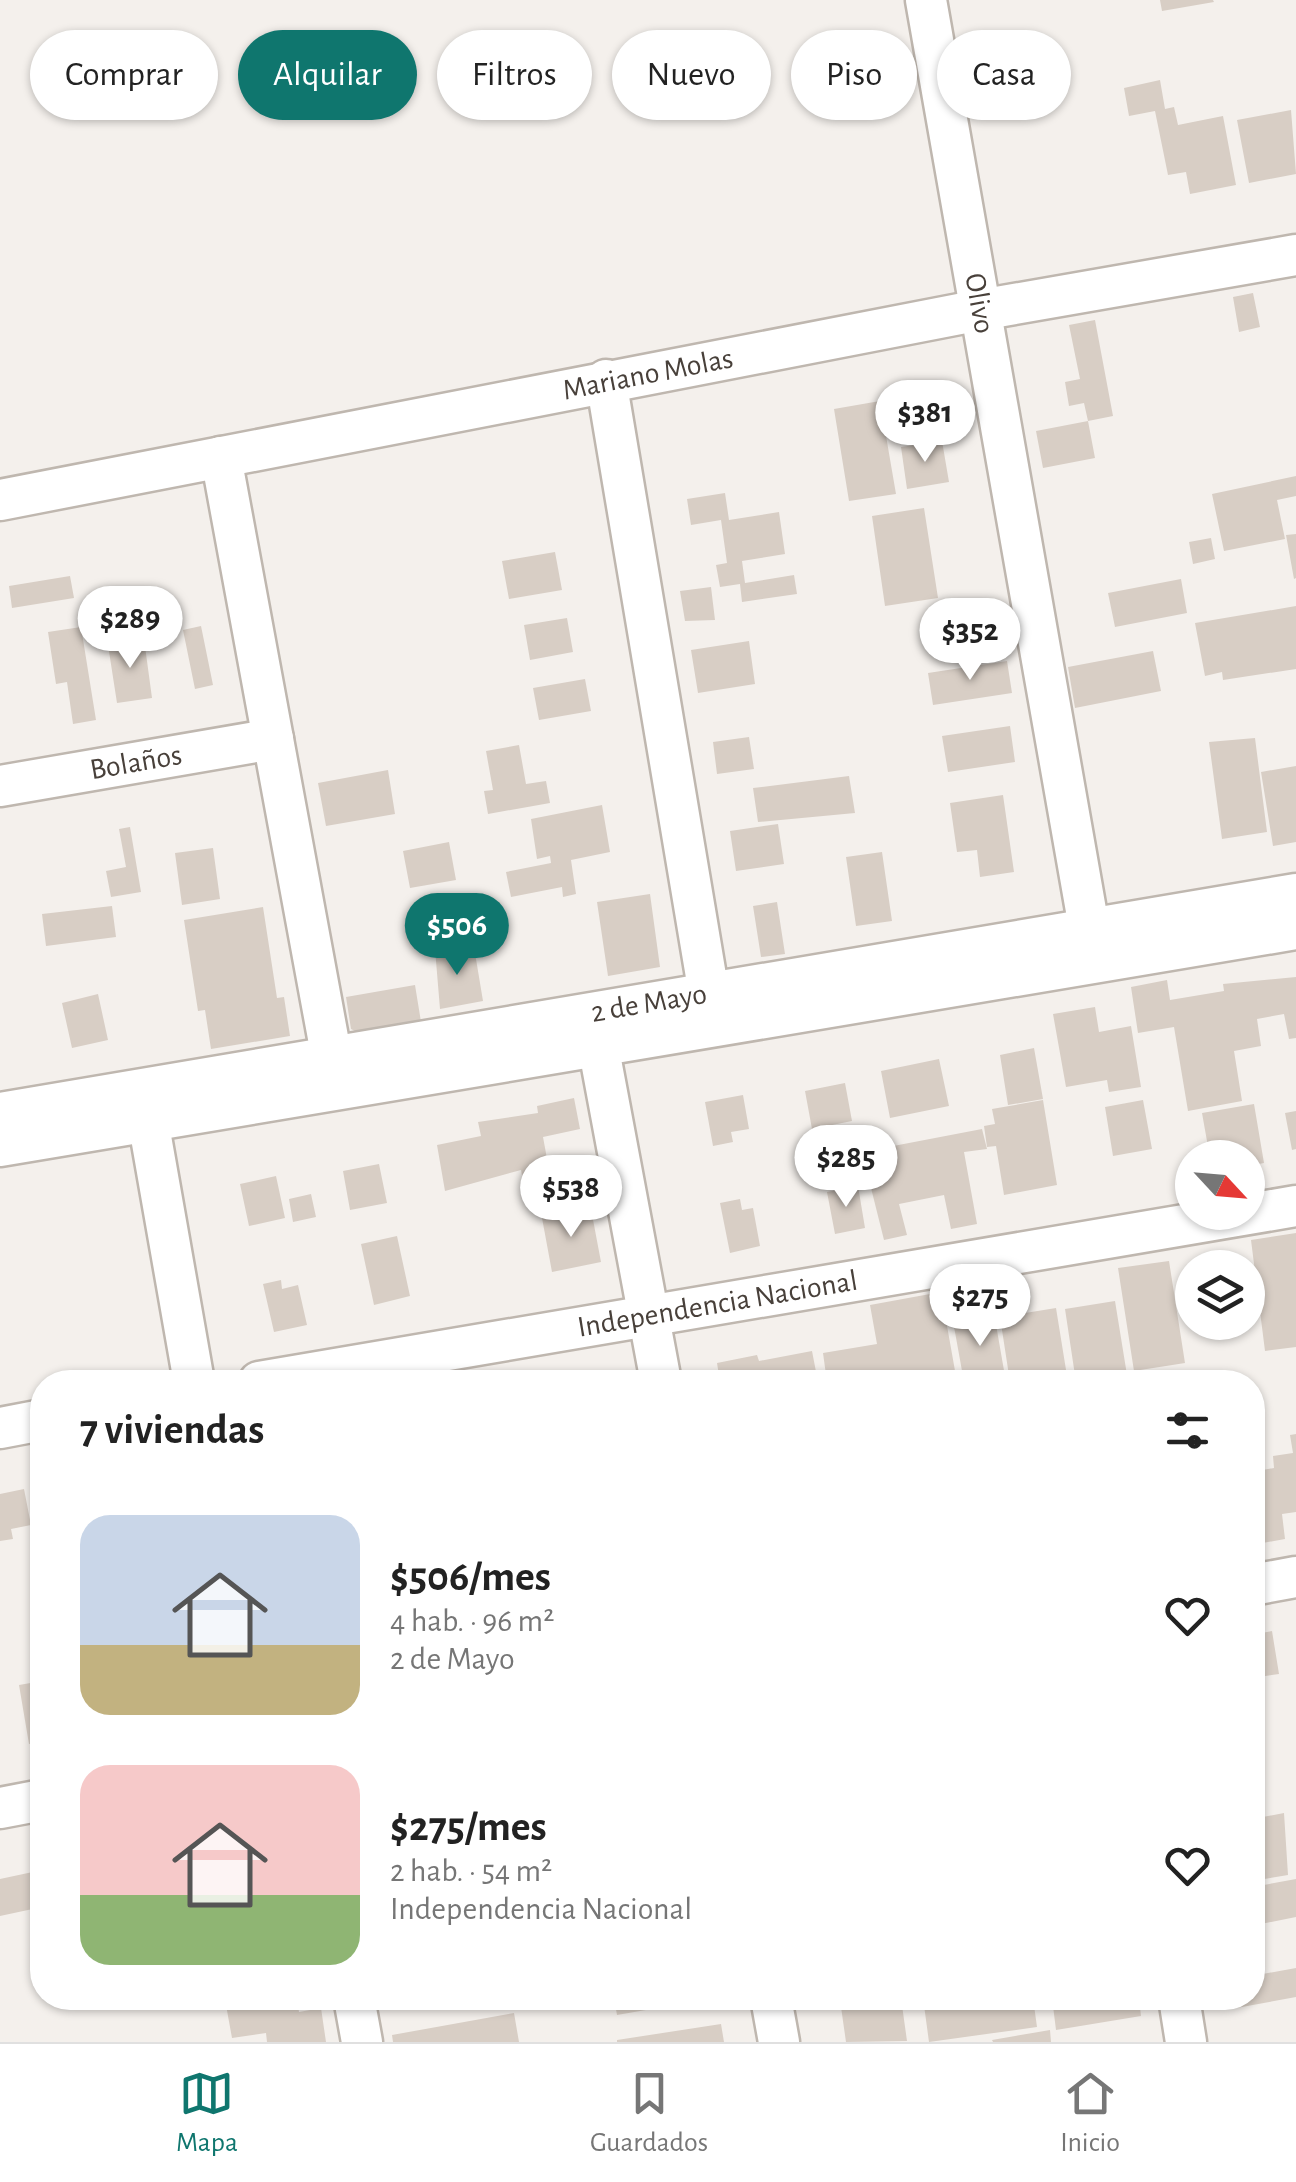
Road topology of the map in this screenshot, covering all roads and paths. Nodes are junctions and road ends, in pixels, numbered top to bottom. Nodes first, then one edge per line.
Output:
1 (926, 0) edge
2 (1296, 255) edge
3 (980, 310) junction
4 (606, 380) junction
5 (221, 457) junction
6 (0, 500) edge
7 (273, 739) junction
8 (0, 786) edge
9 (1296, 894) edge
10 (1296, 929) edge
11 (1092, 946) junction
12 (712, 1010) junction
13 (595, 1029) junction
14 (334, 1073) junction
15 (145, 1105) junction
16 (0, 1112) edge
17 (0, 1146) edge
18 (1296, 1206) edge
19 (649, 1318) junction
20 (192, 1370) edge
21 (332, 1370) edge
22 (659, 1370) edge
23 (30, 1422) edge
24 (0, 1428) edge
25 (1296, 1576) edge
26 (1265, 1582) edge
27 (30, 1802) edge
28 (0, 1808) edge
29 (356, 2010) edge
30 (773, 2010) edge
31 (1180, 2010) edge
32 (362, 2042) edge
33 (779, 2042) edge
34 (1186, 2042) edge

1 - 3 street, Olivo
2 - 3 street, Mariano Molas
3 - 4 street, Mariano Molas
3 - 11 street, Olivo
4 - 5 street, Mariano Molas
4 - 12 street
5 - 6 street, Mariano Molas
5 - 7 street
7 - 8 street, Bolaños
7 - 14 street
9 - 11 street, 2 de Mayo
10 - 11 street, 2 de Mayo
11 - 12 street, 2 de Mayo
12 - 13 street, 2 de Mayo
13 - 14 street, 2 de Mayo
13 - 19 street
14 - 15 street, 2 de Mayo
15 - 16 street, 2 de Mayo
15 - 17 street, 2 de Mayo
15 - 20 street
18 - 19 street, Independencia Nacional
19 - 21 street, Independencia Nacional
19 - 22 street
23 - 24 street
25 - 26 street
27 - 28 street
29 - 32 street
30 - 33 street
31 - 34 street

